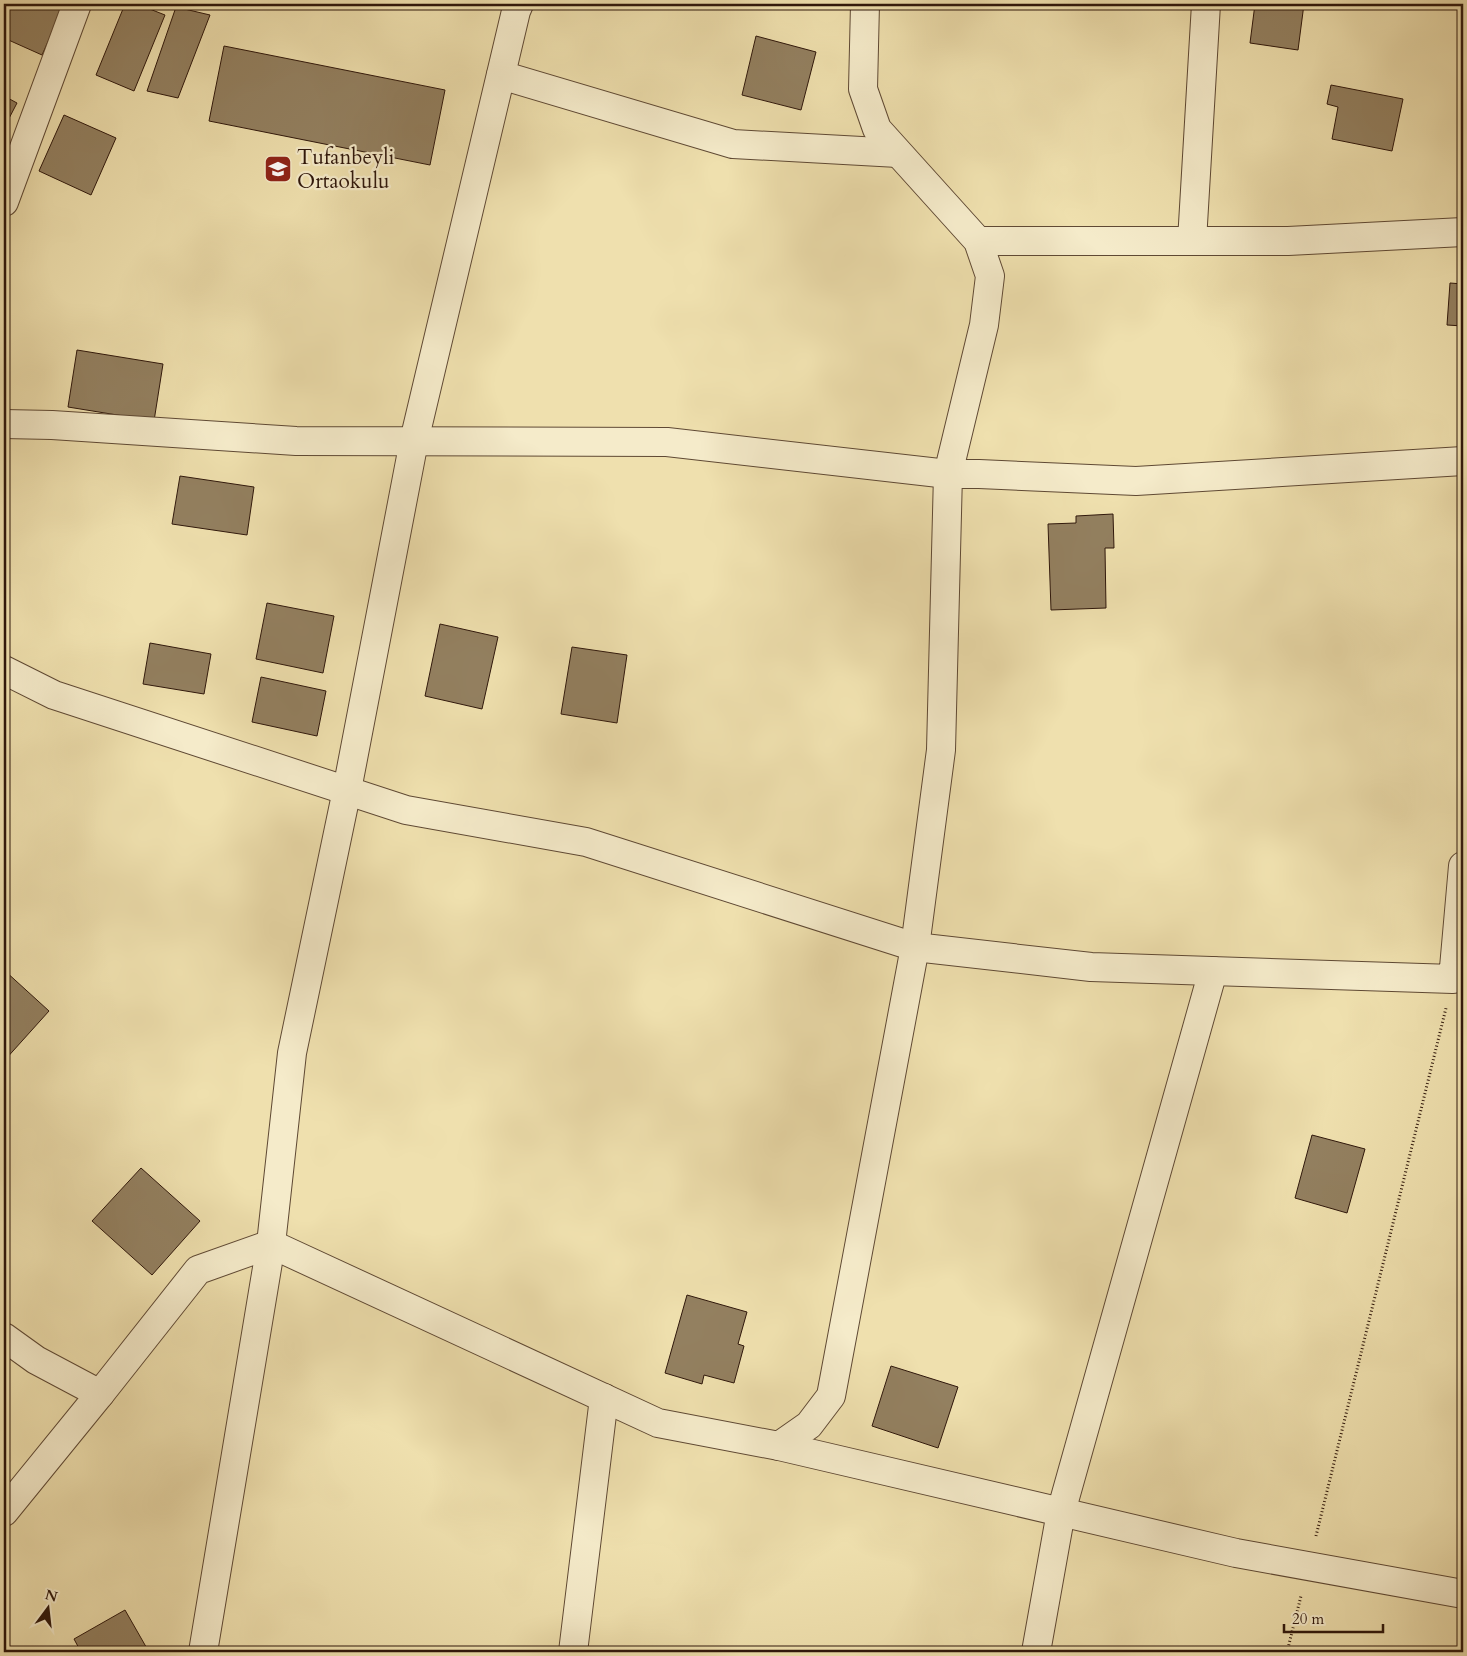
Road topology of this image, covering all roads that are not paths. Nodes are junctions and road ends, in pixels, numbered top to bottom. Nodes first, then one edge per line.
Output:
1 (77, 4) edge
2 (519, 4) edge
3 (865, 4) edge
4 (1206, 4) edge
5 (501, 75) junction
6 (898, 153) junction
7 (4, 202) edge
8 (1463, 232) edge
9 (978, 241) junction
10 (1192, 241) junction
11 (4, 424) edge
12 (414, 441) junction
13 (1463, 461) edge
14 (948, 474) junction
15 (4, 670) edge
16 (347, 790) junction
17 (1463, 866) edge
18 (915, 947) junction
19 (1213, 971) junction
20 (270, 1244) junction
21 (4, 1337) edge
22 (100, 1394) junction
23 (604, 1398) junction
24 (779, 1446) junction
25 (4, 1512) edge
26 (1061, 1512) junction
27 (1463, 1594) edge
28 (203, 1652) edge
29 (573, 1652) edge
30 (1036, 1652) edge

1 - 7 street
2 - 5 street
3 - 6 street
4 - 10 street
5 - 6 street
5 - 12 street
6 - 9 street
8 - 10 street
9 - 10 street
9 - 14 street
11 - 12 street
12 - 14 street
12 - 16 street
13 - 14 street
14 - 18 street
15 - 16 street
16 - 18 street
16 - 20 street
17 - 19 street
18 - 19 street
18 - 24 street
19 - 26 street
20 - 22 street
20 - 23 street
20 - 28 street
21 - 22 street
22 - 25 street
23 - 24 street
23 - 29 street
24 - 26 street
26 - 27 street
26 - 30 street

